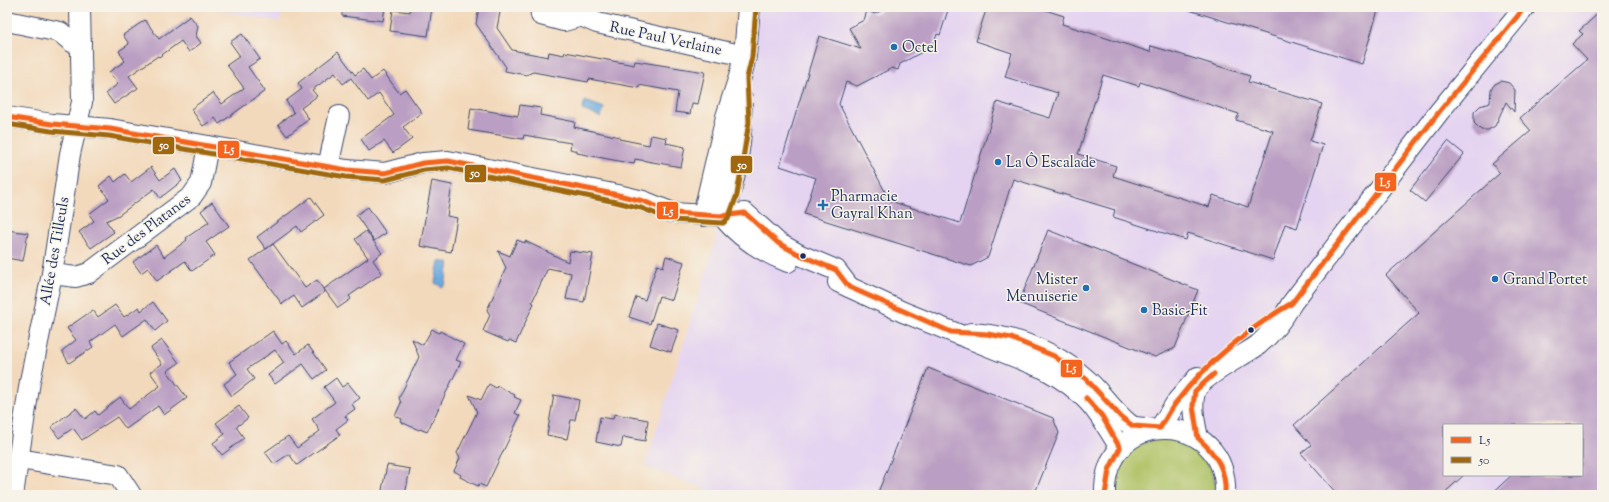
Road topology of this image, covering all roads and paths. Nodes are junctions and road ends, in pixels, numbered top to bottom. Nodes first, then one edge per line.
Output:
1 (80, 7) edge
2 (540, 7) edge
3 (749, 7) edge
4 (1525, 7) edge
5 (575, 12) edge
6 (7, 21) edge
7 (81, 42) junction
8 (745, 56) junction
9 (339, 116) dead end
10 (7, 117) edge
11 (77, 126) junction
12 (208, 146) junction
13 (328, 167) junction
14 (713, 215) junction
15 (52, 274) junction
16 (1292, 303) junction
17 (951, 332) junction
18 (1158, 428) junction
19 (1198, 438) junction
20 (1120, 448) junction
21 (20, 460) junction
22 (13, 495) edge
23 (131, 495) edge
24 (1105, 495) edge
25 (1225, 495) edge

1 - 7 street, Allée des Tilleuls
2 - 5 street
3 - 8 main road
4 - 16 street
5 - 8 street, Rue Paul Verlaine
6 - 7 street
7 - 11 street, Allée des Tilleuls
8 - 14 main road
9 - 13 street
10 - 11 street
11 - 12 street
11 - 15 street, Allée des Tilleuls
12 - 13 street
12 - 15 street, Rue des Platanes
13 - 14 street
14 - 17 street
15 - 21 street, Allée des Tilleuls
16 - 18 street
16 - 19 street
17 - 18 street
17 - 20 street
18 - 19 street
18 - 20 street
19 - 25 street
20 - 24 street
21 - 22 street, Allée des Tilleuls
21 - 23 street

